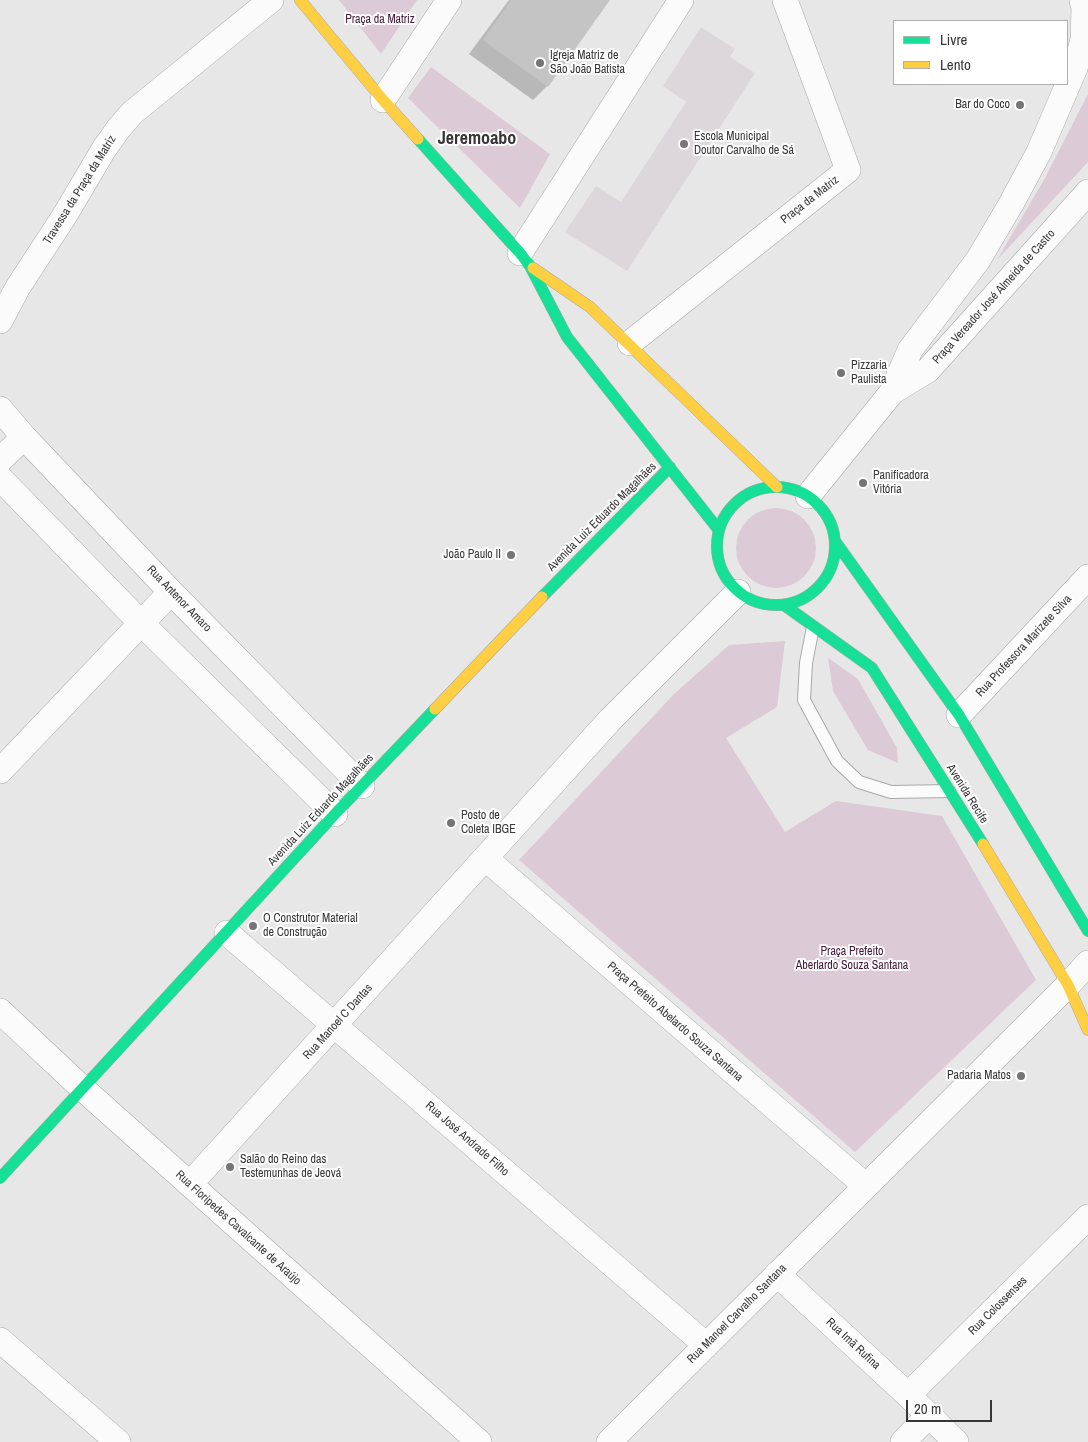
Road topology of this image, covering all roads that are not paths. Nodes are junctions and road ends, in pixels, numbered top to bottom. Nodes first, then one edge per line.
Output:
1 (271, 0) edge
2 (300, 0) edge
3 (449, 0) edge
4 (681, 0) edge
5 (785, 0) edge
6 (1082, 0) edge
7 (1068, 84) edge
8 (1068, 85) edge
9 (383, 100) junction
10 (1088, 192) edge
11 (525, 260) junction
12 (0, 321) edge
13 (630, 343) junction
14 (892, 392) junction
15 (0, 409) edge
16 (24, 437) junction
17 (0, 460) edge
18 (670, 468) junction
19 (0, 478) edge
20 (777, 487) junction
21 (808, 496) junction
22 (718, 529) junction
23 (835, 541) junction
24 (1088, 577) edge
25 (171, 592) junction
26 (738, 592) junction
27 (784, 605) junction
28 (141, 622) junction
29 (814, 627) junction
30 (959, 714) junction
31 (0, 771) edge
32 (362, 786) junction
33 (950, 791) junction
34 (335, 814) junction
35 (485, 858) junction
36 (1088, 931) edge
37 (228, 932) junction
38 (1088, 963) edge
39 (1068, 985) junction
40 (0, 1011) edge
41 (335, 1024) junction
42 (1088, 1030) edge
43 (82, 1088) junction
44 (0, 1178) edge
45 (190, 1184) junction
46 (866, 1186) junction
47 (1088, 1217) edge
48 (777, 1274) junction
49 (0, 1340) edge
50 (706, 1345) junction
51 (908, 1395) junction
52 (929, 1415) junction
53 (118, 1442) edge
54 (479, 1442) edge
55 (609, 1442) edge
56 (902, 1442) edge
57 (956, 1442) edge

1 - 12 street, Travessa da Praça da Matriz
2 - 9 street
3 - 9 street
4 - 11 street
5 - 13 street, Praça da Matriz
6 - 7 street, Praça Vereador José Almeida de Castro
8 - 14 street, Praça Vereador José Almeida de Castro
9 - 11 street
10 - 14 street, Praça Vereador José Almeida de Castro
11 - 13 street
11 - 18 street
13 - 20 street
14 - 21 street, Praça Vereador José Almeida de Castro
15 - 16 street, Rua Antenor Amaro
16 - 17 street
16 - 25 street, Rua Antenor Amaro
18 - 22 street
18 - 32 street, Avenida Luiz Eduardo Magalhães
19 - 28 street
20 - 21 street
20 - 22 street
21 - 23 street
22 - 26 street
23 - 27 street
23 - 30 street
24 - 30 street, Rua Professora Marizete Silva
25 - 28 street
25 - 32 street, Rua Antenor Amaro
26 - 27 street
26 - 35 street
27 - 29 street, Avenida Recife
28 - 31 street
28 - 34 street
29 - 33 street, Avenida Recife
29 - 33 lane
30 - 36 street
32 - 34 street, Avenida Luiz Eduardo Magalhães
33 - 39 street, Avenida Recife
34 - 37 street, Avenida Luiz Eduardo Magalhães
35 - 41 street, Rua Manoel C Dantas
35 - 46 street, Praça Prefeito Abelardo Souza Santana
37 - 41 street, Rua José Andrade Filho
37 - 43 street, Avenida Luiz Eduardo Magalhães
38 - 39 street
39 - 42 street, Avenida Recife
39 - 46 street
40 - 43 street, Rua Florípedes Cavalcante de Araújo
41 - 45 street, Rua Manoel C Dantas
41 - 50 street, Rua José Andrade Filho
43 - 44 street, Avenida Luiz Eduardo Magalhães
43 - 45 street, Rua Florípedes Cavalcante de Araújo
45 - 54 street, Rua Florípedes Cavalcante de Araújo
46 - 48 street, Rua Manoel Carvalho Santana
47 - 51 street, Rua Colossenses
48 - 50 street, Rua Manoel Carvalho Santana
48 - 51 street, Rua Imã Rufina
49 - 53 street
50 - 55 street, Rua Manoel Carvalho Santana
51 - 52 street, Rua Imã Rufina
52 - 56 street
52 - 57 street, Rua Imã Rufina

